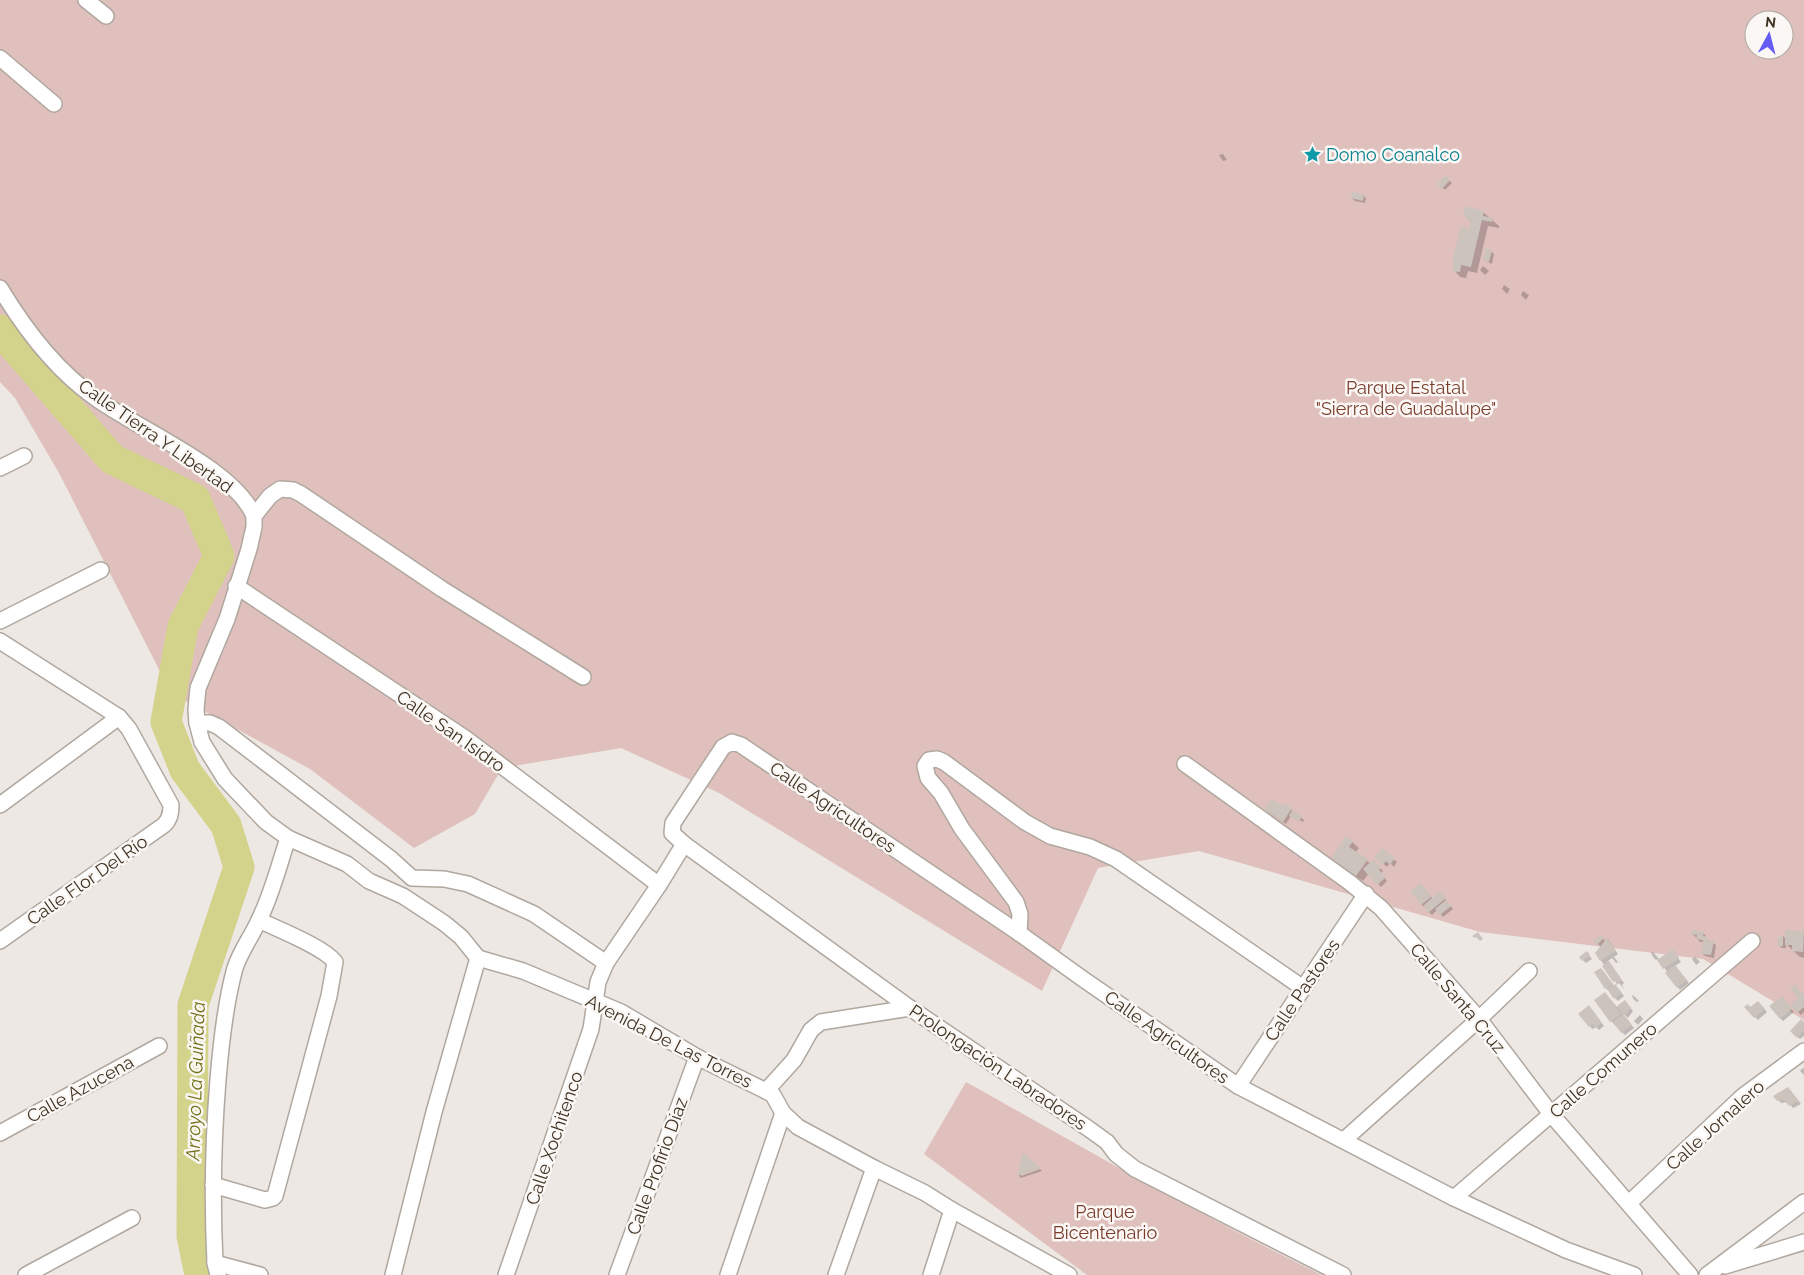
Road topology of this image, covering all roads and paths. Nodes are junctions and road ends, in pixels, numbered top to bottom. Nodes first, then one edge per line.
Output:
1 (86, 0) edge
2 (106, 16) dead end
3 (0, 58) edge
4 (54, 104) dead end
5 (0, 288) edge
6 (24, 456) dead end
7 (0, 468) edge
8 (254, 516) junction
9 (101, 570) dead end
10 (236, 586) junction
11 (0, 621) edge
12 (0, 641) edge
13 (583, 677) dead end
14 (119, 717) junction
15 (197, 722) junction
16 (732, 742) joint
17 (1185, 764) dead end
18 (0, 805) edge
19 (288, 838) junction
20 (684, 844) junction
21 (412, 878) junction
22 (659, 885) junction
23 (1366, 894) junction
24 (403, 896) junction
25 (260, 920) junction
26 (1019, 933) junction
27 (0, 941) edge
28 (1752, 941) dead end
29 (478, 958) junction
30 (606, 963) junction
31 (1529, 971) dead end
32 (1303, 988) junction
33 (594, 1000) junction
34 (910, 1008) junction
35 (1479, 1019) junction
36 (159, 1046) dead end
37 (1804, 1051) edge
38 (697, 1057) junction
39 (1238, 1086) junction
40 (766, 1091) junction
41 (783, 1113) junction
42 (1550, 1114) junction
43 (0, 1133) edge
44 (1344, 1140) junction
45 (874, 1168) junction
46 (213, 1185) junction
47 (1454, 1198) junction
48 (1804, 1202) edge
49 (1628, 1203) junction
50 (952, 1210) junction
51 (132, 1218) dead end
52 (1804, 1242) edge
53 (217, 1269) edge
54 (1711, 1272) edge
55 (26, 1275) edge
56 (260, 1275) edge
57 (393, 1275) edge
58 (506, 1275) edge
59 (617, 1275) edge
60 (728, 1275) edge
61 (836, 1275) edge
62 (931, 1275) edge
63 (1068, 1275) edge
64 (1343, 1275) edge
65 (1634, 1275) edge
66 (1690, 1275) edge

1 - 2 street
3 - 4 street
5 - 8 street, Calle Tierra Y Libertad
6 - 7 street
8 - 10 street
8 - 13 street
9 - 11 street
10 - 15 street
10 - 22 street, Calle San Isidro
12 - 14 street
14 - 18 street
14 - 27 street, Calle Flor Del Río
15 - 19 street
15 - 21 street
16 - 20 street, Prolongación Labradores
16 - 26 street, Calle Agricultores
17 - 23 street, Calle Santa Cruz
19 - 24 street
19 - 25 street
20 - 22 street, Calle Xochitenco
20 - 34 street, Prolongación Labradores
21 - 24 street
21 - 30 street
22 - 30 street, Calle Xochitenco
23 - 32 street, Calle Pastores
23 - 35 street, Calle Santa Cruz
24 - 29 street
25 - 46 street
25 - 46 street
26 - 32 street
26 - 39 street, Calle Agricultores
28 - 42 street, Calle Comunero
29 - 33 street, Avenida De Las Torres
29 - 57 street
30 - 33 street, Calle Xochitenco
31 - 35 street
32 - 39 street, Calle Pastores
33 - 38 street, Avenida De Las Torres
33 - 58 street, Calle Xochitenco
34 - 40 street
34 - 64 street, Prolongación Labradores
35 - 42 street, Calle Santa Cruz
35 - 44 street
36 - 43 street, Calle Azucena
37 - 49 street, Calle Jornalero
38 - 40 street, Avenida De Las Torres
38 - 59 street, Calle Profirio Díaz
39 - 44 street, Calle Agricultores
40 - 41 street, Avenida De Las Torres
41 - 45 street, Avenida De Las Torres
41 - 60 street
42 - 47 street, Calle Comunero
42 - 49 street, Calle Santa Cruz
44 - 47 street, Calle Agricultores
45 - 50 street, Avenida De Las Torres
45 - 61 street
46 - 53 street
47 - 65 street, Calle Agricultores
48 - 54 street
49 - 66 street, Calle Santa Cruz
50 - 62 street
50 - 63 street, Avenida De Las Torres
51 - 55 street
52 - 54 street
53 - 56 street

